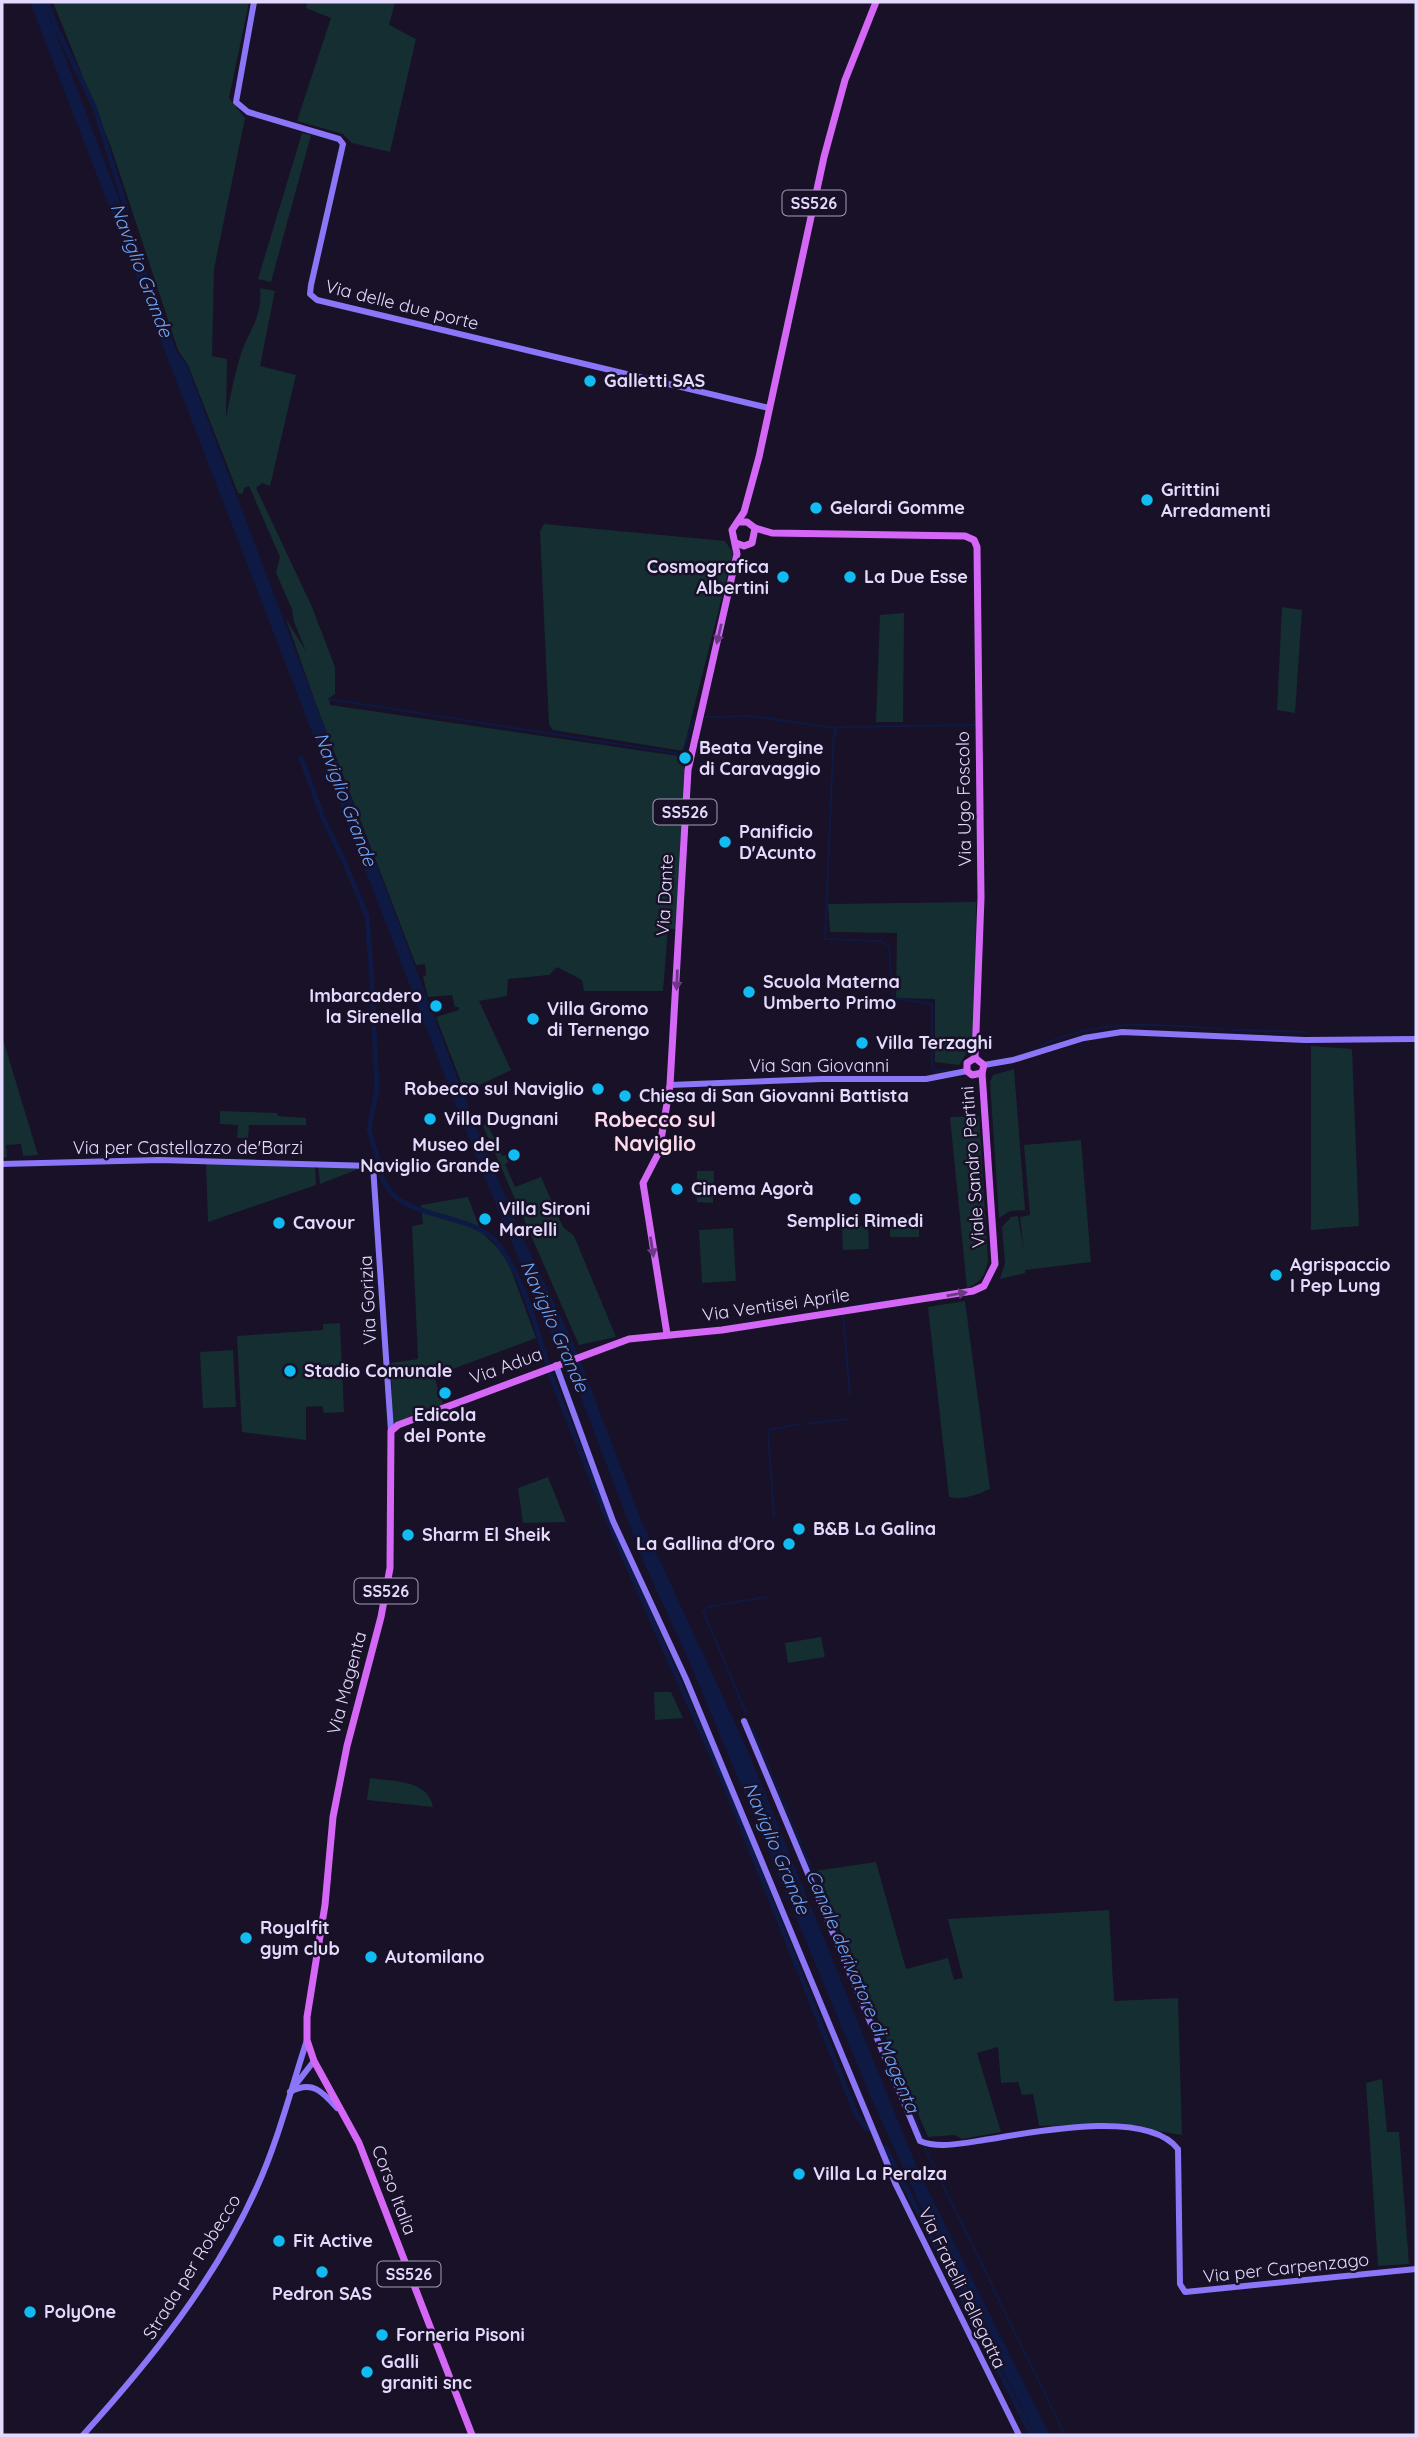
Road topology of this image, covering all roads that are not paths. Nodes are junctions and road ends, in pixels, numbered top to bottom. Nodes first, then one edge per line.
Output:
1 (254, 2) edge
2 (876, 2) edge
3 (769, 408) junction
4 (747, 503) junction
5 (740, 522) junction
6 (752, 526) junction
7 (779, 533) junction
8 (754, 540) junction
9 (736, 544) junction
10 (1416, 1039) edge
11 (975, 1058) junction
12 (983, 1069) junction
13 (967, 1071) junction
14 (670, 1085) junction
15 (2, 1164) edge
16 (373, 1166) joint
17 (890, 1306) joint
18 (663, 1318) junction
19 (667, 1334) junction
20 (648, 1337) junction
21 (583, 1355) joint
22 (559, 1364) junction
23 (391, 1431) junction
24 (744, 1721) dead end
25 (307, 2040) junction
26 (314, 2065) junction
27 (298, 2068) junction
28 (290, 2092) junction
29 (344, 2113) junction
30 (1416, 2269) edge
31 (83, 2435) edge
32 (472, 2435) edge
33 (1019, 2435) edge

1 - 3 street, Via delle due porte
2 - 3 main road, SS526
3 - 4 main road, SS526
4 - 5 main road, SS526
4 - 6 main road, SS526
5 - 6 main road
5 - 9 main road, SS526
6 - 7 main road
6 - 8 main road, SS526
7 - 8 main road
7 - 11 main road, Via Ugo Foscolo
8 - 9 main road
9 -> 14 main road, Via Dante / SS526
10 - 12 street
11 - 12 main road
11 - 13 main road
12 - 13 main road
17 -> 12 main road, Viale Sandro Pertini
13 - 14 street, Via San Giovanni
14 -> 18 main road, SS526
15 - 16 street, Via per Castellazzo de'Barzi
16 - 23 street, Via Gorizia
17 - 19 main road, Via Ventisei Aprile
18 - 19 main road
18 - 20 main road
19 - 20 main road, Via Ventisei Aprile
20 - 21 main road, Via Ventisei Aprile
21 - 22 main road, Via Adua
22 - 23 main road, Via Adua
22 - 33 street, Via Fratelli Pellegatta
23 - 25 main road, Via Magenta / SS526
24 - 30 street, Via per Carpenzago
25 - 26 main road, Corso Italia / SS526
25 - 27 street, Strada per Robecco
26 - 27 street
26 - 28 street, Strada per Robecco
26 - 29 main road, Corso Italia / SS526
27 - 28 street, Strada per Robecco
28 - 29 street
28 - 31 street, Strada per Robecco
29 - 32 main road, Corso Italia / SS526

